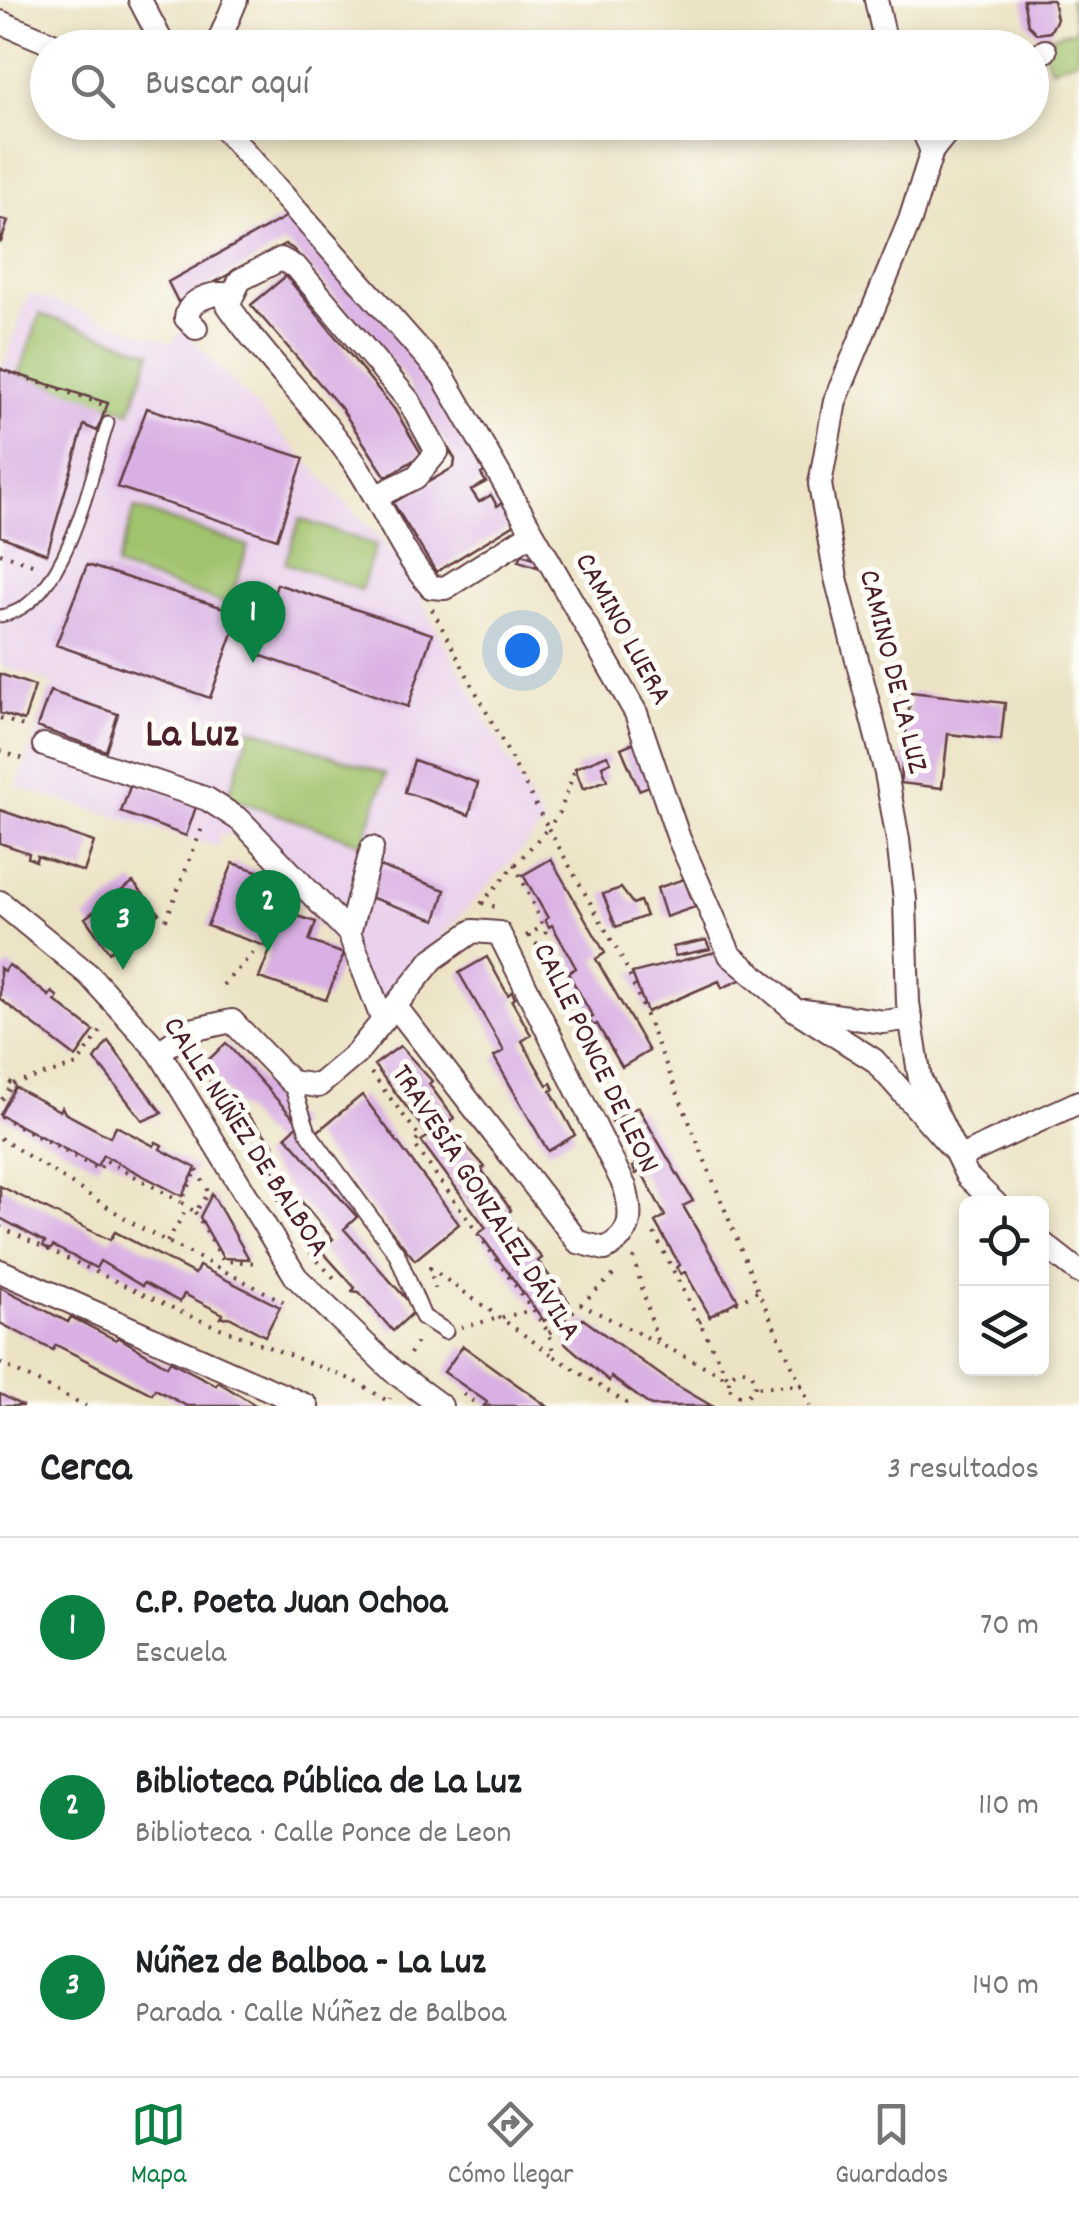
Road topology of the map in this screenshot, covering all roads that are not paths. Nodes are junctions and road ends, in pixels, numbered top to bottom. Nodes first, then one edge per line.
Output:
1 (140, 0) edge
2 (236, 0) edge
3 (876, 0) edge
4 (0, 22) edge
5 (156, 30) edge
6 (224, 30) edge
7 (883, 30) edge
8 (30, 35) edge
9 (234, 140) edge
10 (927, 140) edge
11 (941, 140) edge
12 (932, 151) junction
13 (230, 295) junction
14 (196, 328) dead end
15 (105, 420) road end
16 (376, 496) junction
17 (532, 533) junction
18 (0, 616) edge
19 (44, 745) dead end
20 (372, 848) dead end
21 (0, 902) edge
22 (350, 933) junction
23 (795, 1010) junction
24 (390, 1014) junction
25 (911, 1018) junction
26 (158, 1052) junction
27 (291, 1082) junction
28 (1079, 1102) edge
29 (960, 1157) junction
30 (988, 1196) edge
31 (1049, 1248) edge
32 (0, 1271) edge
33 (1079, 1272) edge
34 (445, 1331) road end
35 (307, 1406) edge
36 (441, 1406) edge

1 - 5 street
2 - 6 street
3 - 7 street
4 - 8 street
9 - 17 street, CAMINO LUERA
10 - 12 street
11 - 12 street, CAMINO DE LA LUZ
12 - 25 street, CAMINO DE LA LUZ
13 - 14 street
13 - 16 street
13 - 16 street
15 - 18 lane
16 - 17 street
17 - 23 street, CAMINO LUERA
19 - 22 street
20 - 22 street
21 - 26 street, CALLE NÚÑEZ DE BALBOA
22 - 24 street
23 - 25 street
23 - 29 street, CAMINO LUERA
24 - 24 street, CALLE PONCE DE LEON
24 - 27 street, CALLE PONCE DE LEON
25 - 29 street, CAMINO DE LA LUZ
26 - 27 street
26 - 36 street, CALLE NÚÑEZ DE BALBOA
27 - 34 street
28 - 29 street
29 - 30 street, CAMINO DE LA LUZ
31 - 33 street
32 - 35 street

